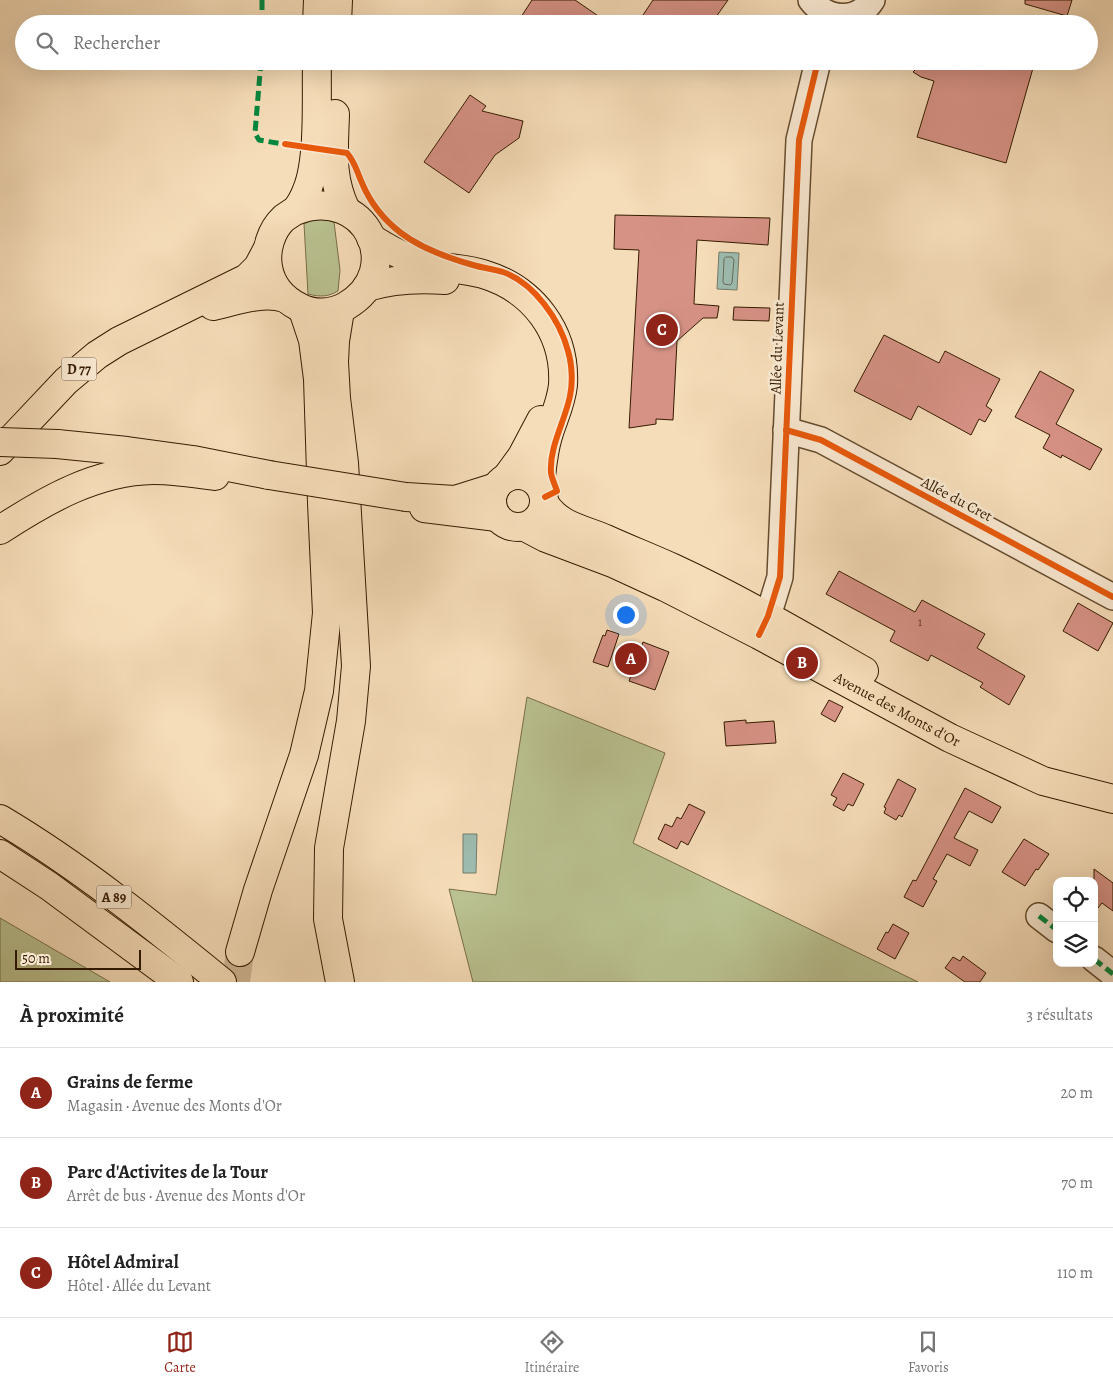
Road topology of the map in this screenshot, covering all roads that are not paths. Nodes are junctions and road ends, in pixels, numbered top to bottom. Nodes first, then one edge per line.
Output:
1 (318, 0) edge
2 (338, 0) edge
3 (872, 0) edge
4 (318, 15) edge
5 (337, 15) edge
6 (854, 15) edge
7 (317, 70) edge
8 (336, 70) edge
9 (816, 70) edge
10 (346, 210) junction
11 (295, 211) junction
12 (372, 238) junction
13 (268, 250) junction
14 (367, 287) junction
15 (294, 304) junction
16 (340, 310) junction
17 (178, 313) junction
18 (786, 430) junction
19 (0, 442) edge
20 (0, 451) edge
21 (268, 480) junction
22 (501, 482) junction
23 (542, 495) junction
24 (405, 501) junction
25 (497, 517) junction
26 (525, 527) junction
27 (0, 530) edge
28 (1113, 597) edge
29 (763, 626) junction
30 (1113, 782) edge
31 (1113, 799) edge
32 (0, 819) edge
33 (0, 854) edge
34 (240, 952) tunnel mouth
35 (1098, 962) edge
36 (1113, 974) edge
37 (179, 982) edge
38 (222, 982) edge
39 (340, 982) edge

1 - 4 main road
2 - 5 main road
3 - 6 street
7 - 11 main road
8 - 10 main road
9 - 18 street, Allée du Levant
10 - 11 main road
10 - 12 main road
11 - 13 main road
12 - 14 main road
12 - 23 main road
13 - 15 main road
13 - 17 main road, D 77
14 - 16 main road
14 - 22 main road
15 - 16 main road
15 - 17 main road, D 77
15 - 34 main road
16 - 39 main road
17 - 20 main road, D 77
18 - 28 street, Allée du Cret
18 - 29 street, Allée du Levant
19 - 21 main road, bridge
21 - 24 main road, bridge
21 - 27 main road
22 - 23 main road
22 - 24 main road
22 - 25 main road
23 - 26 main road
23 - 29 main road, Avenue des Monts d'Or
24 - 25 main road
25 - 26 main road
26 - 29 main road, Avenue des Monts d'Or
29 - 30 main road, Avenue des Monts d'Or
29 - 31 main road, Avenue des Monts d'Or
32 - 38 main road, A 89
33 - 37 main road, A 89
35 - 36 street

